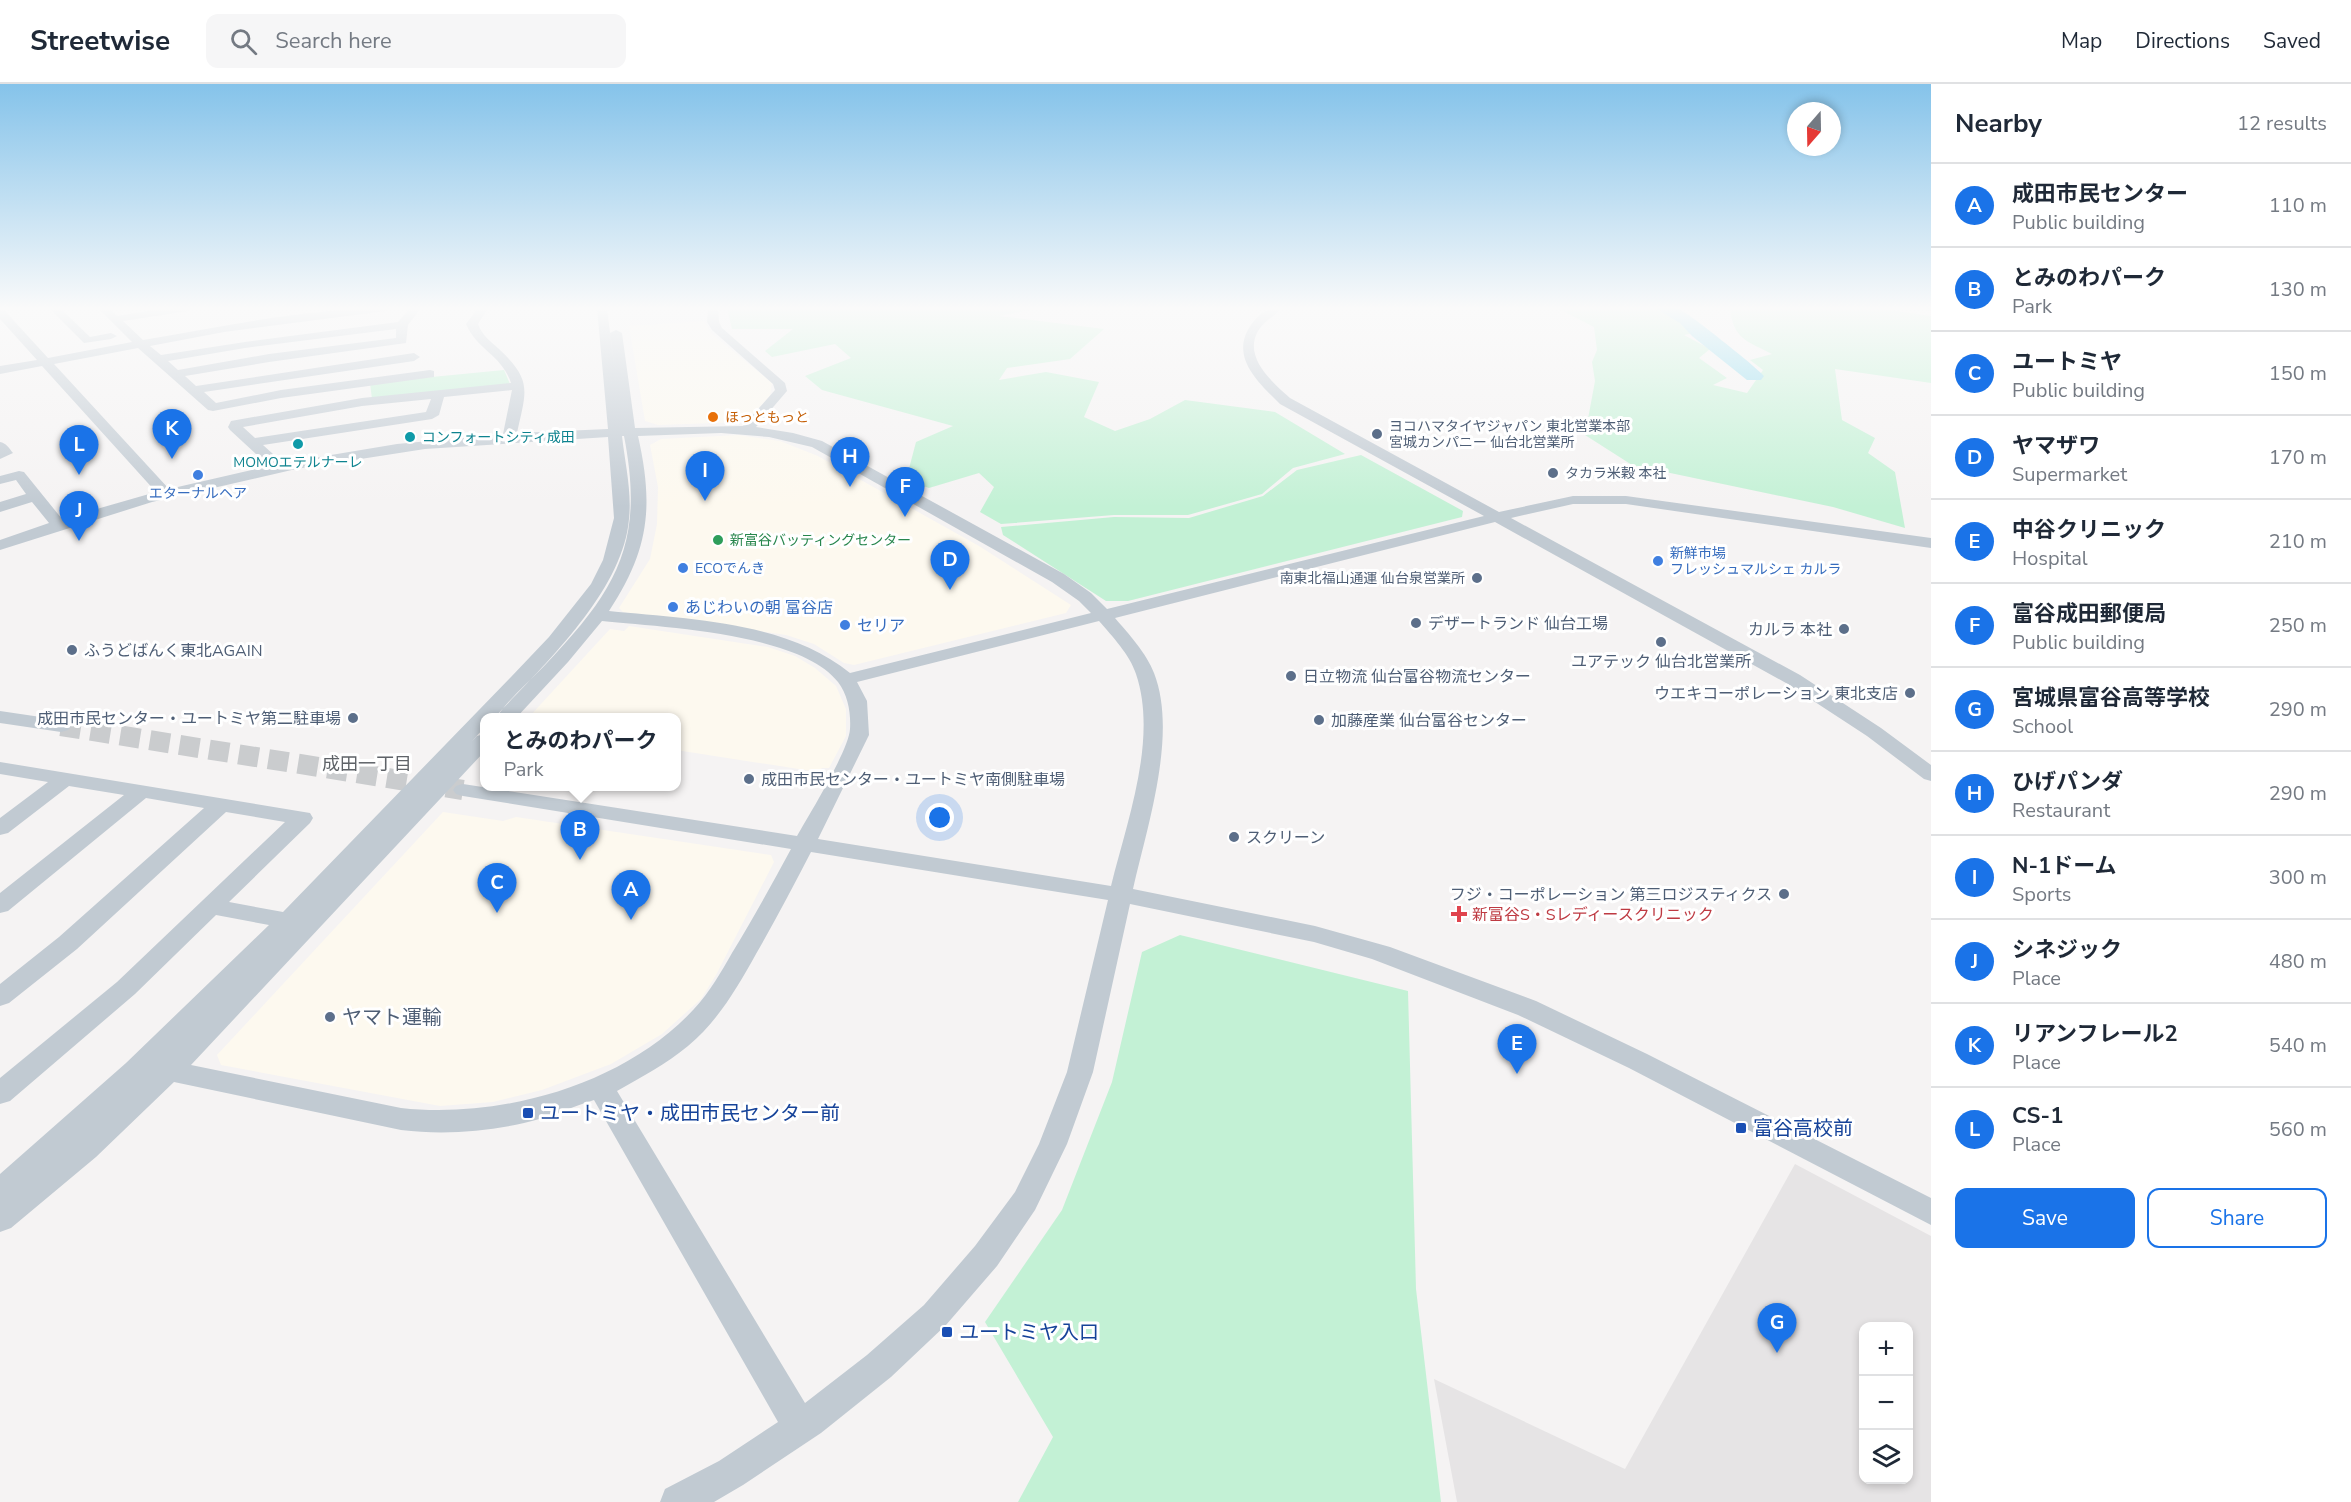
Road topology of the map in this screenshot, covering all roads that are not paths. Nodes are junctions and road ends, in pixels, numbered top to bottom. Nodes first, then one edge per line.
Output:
1 (58, 374) edge
2 (177, 374) edge
3 (289, 374) edge
4 (429, 374) edge
5 (514, 374) edge
6 (613, 374) edge
7 (621, 374) edge
8 (769, 374) edge
9 (1257, 374) edge
10 (518, 386) junction
11 (194, 390) junction
12 (439, 393) junction
13 (747, 429) junction
14 (622, 432) junction
15 (509, 437) junction
16 (252, 443) junction
17 (0, 446) edge
18 (0, 454) edge
19 (280, 468) junction
20 (0, 480) edge
21 (165, 494) junction
22 (35, 496) junction
23 (0, 507) edge
24 (1496, 517) junction
25 (58, 525) junction
26 (1931, 543) edge
27 (0, 545) edge
28 (596, 615) junction
29 (1104, 616) junction
30 (847, 679) junction
31 (487, 713) edge
32 (509, 713) edge
33 (0, 717) edge
34 (480, 721) edge
35 (61, 726) tunnel mouth
36 (480, 744) edge
37 (0, 768) edge
38 (1931, 775) edge
39 (65, 778) junction
40 (463, 790) tunnel mouth
41 (142, 791) junction
42 (222, 804) junction
43 (0, 828) edge
44 (805, 843) junction
45 (1121, 894) junction
46 (0, 905) edge
47 (211, 906) junction
48 (288, 921) junction
49 (0, 997) edge
50 (169, 1071) junction
51 (601, 1087) junction
52 (0, 1093) edge
53 (0, 1191) edge
54 (1931, 1212) edge
55 (0, 1219) edge
56 (800, 1427) junction
57 (678, 1502) edge

1 - 21 street
2 - 11 street
3 - 11 street
4 - 11 street
5 - 10 street
6 - 14 street
7 - 14 street
8 - 13 street
9 - 24 street
10 - 12 street
10 - 15 street
12 - 16 street
12 - 16 street
13 - 14 street
13 - 29 street
14 - 15 street
14 - 28 street
14 - 31 street
15 - 19 street
16 - 19 street
17 - 18 street
19 - 21 street
20 - 22 street
21 - 25 street
22 - 23 street
22 - 25 street
24 - 26 street
24 - 29 street
24 - 38 street
25 - 27 street
28 - 30 street
28 - 32 street
29 - 30 street
29 - 45 street
30 - 44 street
33 - 35 street
34 - 48 street
36 - 50 street
37 - 39 street
39 - 41 street
39 - 43 street
40 - 44 street
41 - 42 street
41 - 46 street
42 - 47 street
42 - 49 street
44 - 45 street
44 - 51 street
45 - 54 street
45 - 56 street
47 - 48 street
47 - 52 street
48 - 53 street
50 - 51 street
50 - 55 street
51 - 56 street
56 - 57 street

